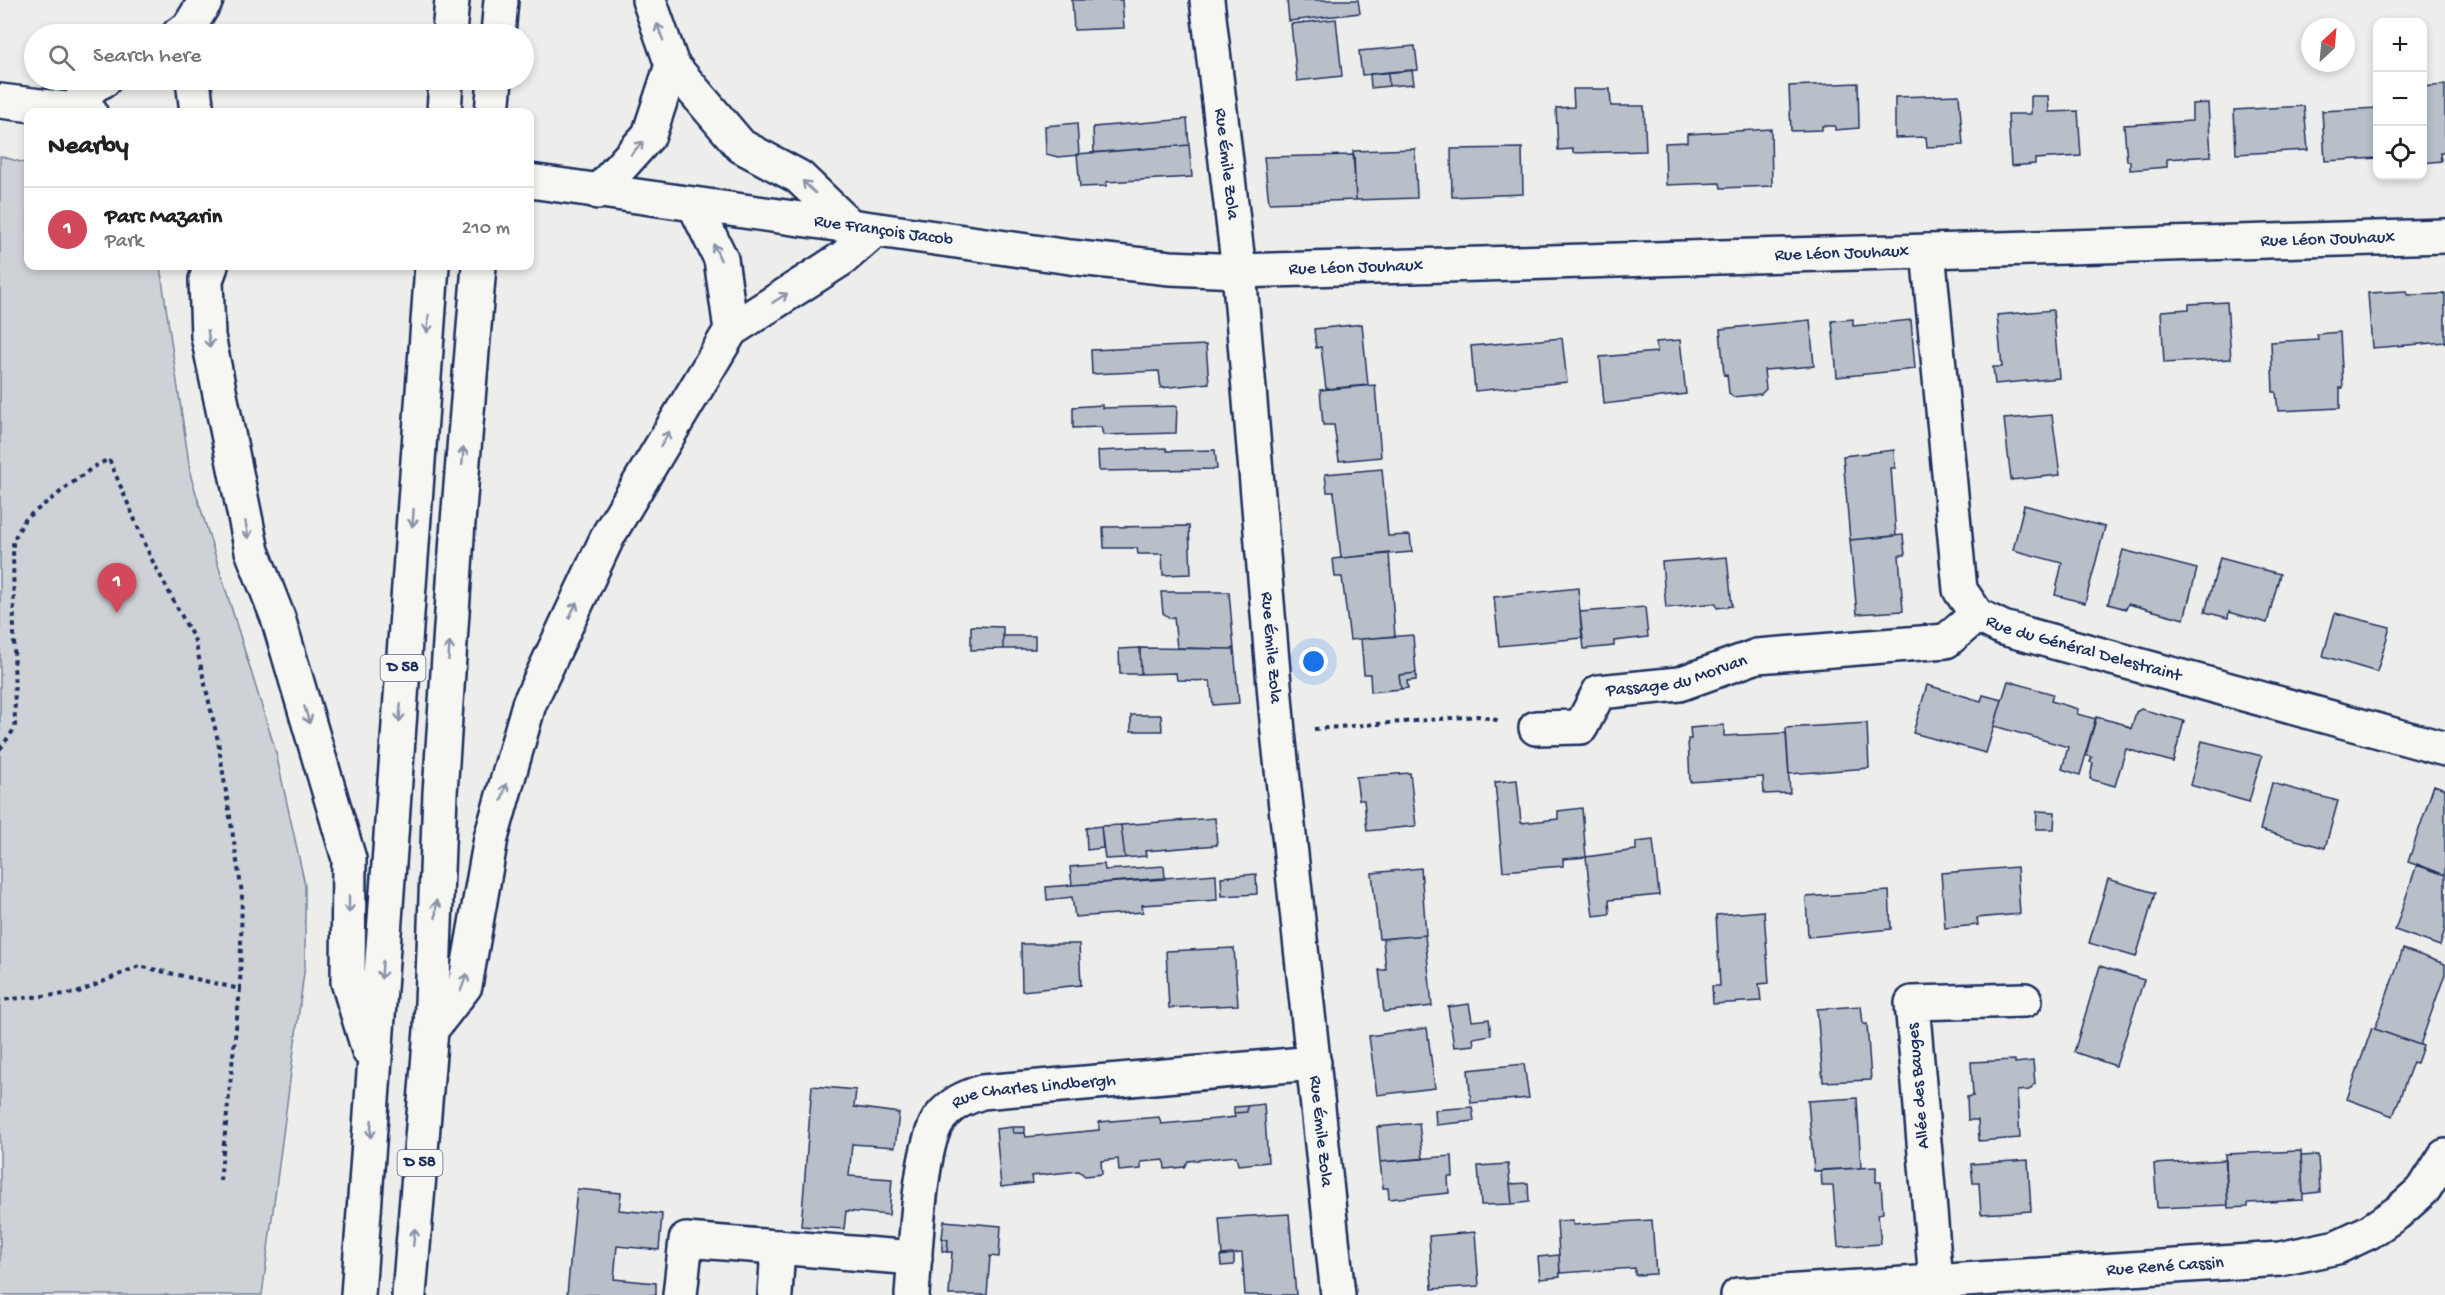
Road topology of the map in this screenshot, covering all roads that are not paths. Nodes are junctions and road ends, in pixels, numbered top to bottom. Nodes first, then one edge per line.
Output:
1 (206, 0) edge
2 (452, 0) edge
3 (501, 0) edge
4 (649, 0) edge
5 (1207, 0) edge
6 (191, 24) edge
7 (450, 24) edge
8 (499, 24) edge
9 (672, 65) junction
10 (92, 90) edge
11 (194, 90) edge
12 (445, 90) edge
13 (494, 90) edge
14 (0, 101) edge
15 (57, 108) edge
16 (83, 108) edge
17 (196, 108) edge
18 (444, 108) edge
19 (492, 108) edge
20 (534, 182) edge
21 (586, 189) junction
22 (695, 206) junction
23 (863, 229) junction
24 (2445, 236) edge
25 (1928, 251) junction
26 (205, 270) edge
27 (432, 270) edge
28 (479, 270) edge
29 (1239, 272) junction
30 (731, 330) junction
31 (1977, 615) junction
32 (1536, 728) road end
33 (2445, 749) edge
34 (2025, 1000) dead end
35 (431, 1030) junction
36 (1314, 1063) junction
37 (375, 1070) junction
38 (2445, 1156) edge
39 (778, 1247) junction
40 (915, 1258) junction
41 (1936, 1281) junction
42 (1888, 1290) edge
43 (358, 1295) edge
44 (409, 1295) edge
45 (680, 1295) edge
46 (775, 1295) edge
47 (912, 1295) edge
48 (1338, 1295) edge
49 (1738, 1295) edge

1 - 6 main road
2 - 7 main road
3 - 8 main road
9 -> 4 main road
5 - 29 main road, Rue Émile Zola
21 -> 9 main road
23 -> 9 main road
10 - 16 main road
11 - 17 main road
12 - 18 main road
13 - 19 main road
14 - 15 main road
20 - 21 main road, Rue François Jacob
21 - 22 main road, Rue François Jacob
22 - 23 main road, Rue François Jacob
30 -> 22 main road
23 - 29 main road, Rue François Jacob
30 -> 23 main road
24 - 25 main road, Rue Léon Jouhaux
25 - 29 main road, Rue Léon Jouhaux
25 - 31 main road, Rue du Général Delestraint
26 -> 37 main road
27 -> 37 main road, D 58
35 -> 28 main road, D 58
29 - 36 main road, Rue Émile Zola
35 -> 30 main road
31 - 32 main road, Passage du Morvan
31 - 33 main road, Rue du Général Delestraint
34 - 41 main road, Allée des Bauges
44 -> 35 main road, D 58
36 - 40 main road, Rue Charles Lindbergh
36 - 48 main road, Rue Émile Zola
37 -> 43 main road, D 58
38 - 41 main road, Rue René Cassin
39 - 40 main road
39 - 45 main road
39 - 46 main road
40 - 47 main road, Rue Charles Lindbergh
41 - 42 main road, Rue René Cassin
42 - 49 main road, Rue René Cassin

